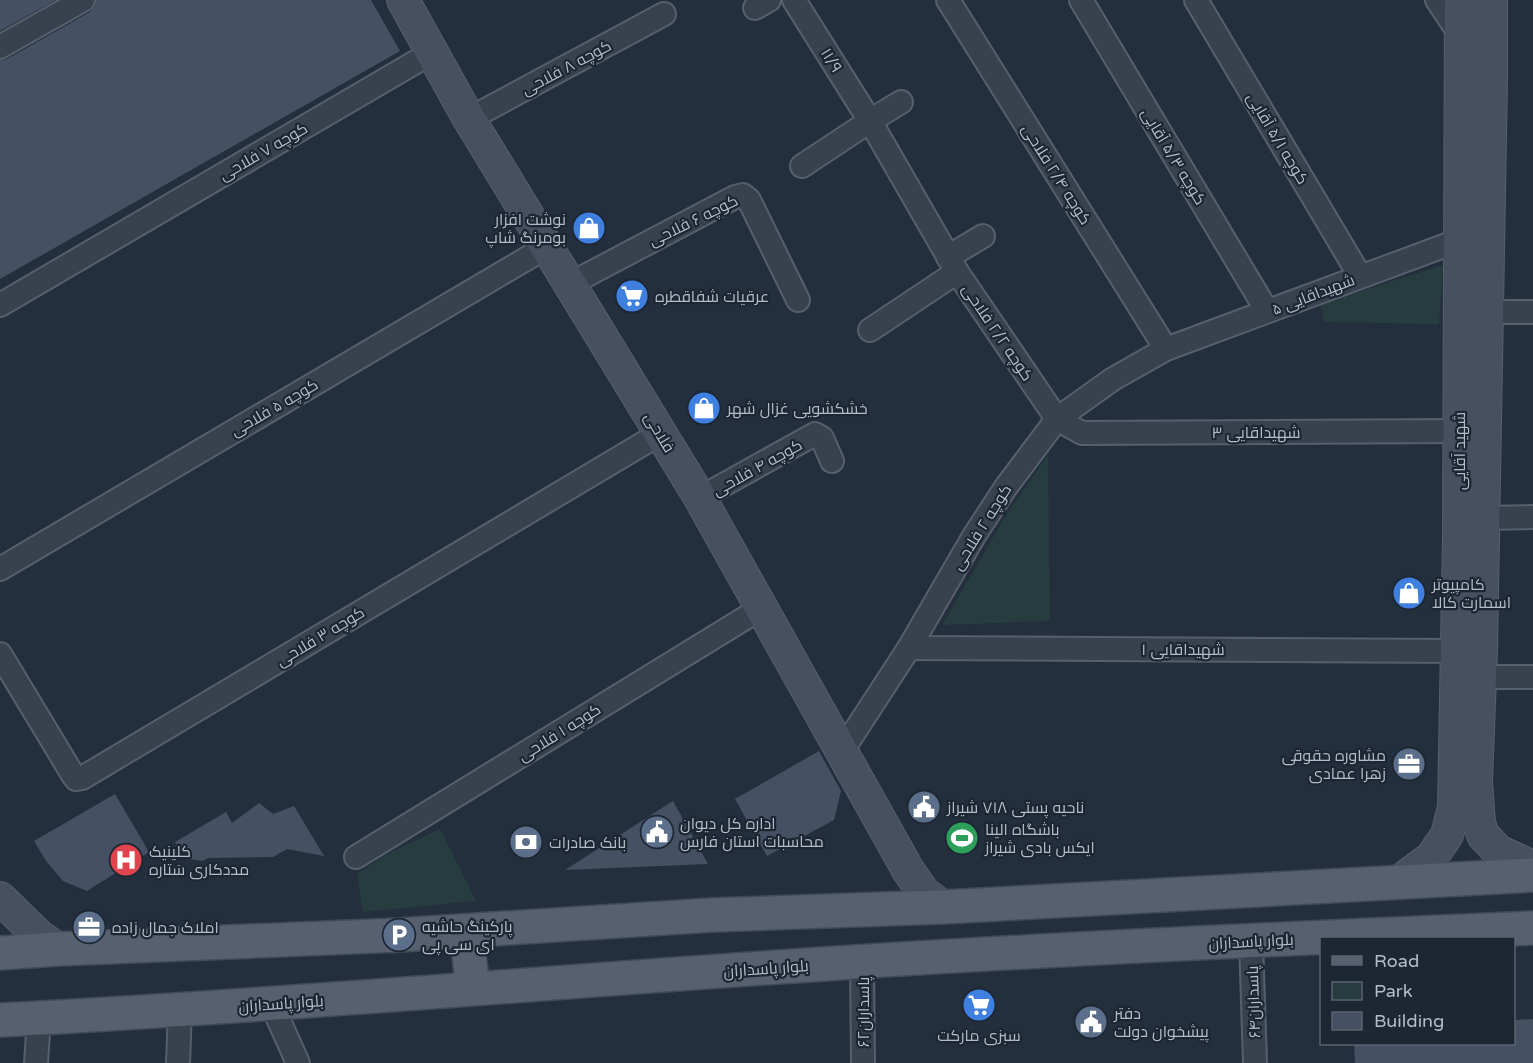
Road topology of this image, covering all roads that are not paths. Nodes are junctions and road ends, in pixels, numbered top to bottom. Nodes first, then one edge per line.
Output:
1 (82, 0) edge
2 (403, 0) edge
3 (794, 0) edge
4 (948, 0) edge
5 (1081, 0) edge
6 (1196, 0) edge
7 (1437, 0) edge
8 (1461, 0) edge
9 (1491, 0) edge
10 (664, 14) dead end
11 (1461, 36) junction
12 (0, 47) edge
13 (431, 53) junction
14 (902, 102) dead end
15 (469, 119) junction
16 (870, 121) junction
17 (802, 166) dead end
18 (983, 236) dead end
19 (1460, 240) junction
20 (548, 246) junction
21 (952, 264) junction
22 (1360, 276) junction
23 (570, 284) junction
24 (798, 300) dead end
25 (0, 305) edge
26 (1267, 311) junction
27 (1486, 312) junction
28 (1533, 312) edge
29 (870, 330) dead end
30 (1167, 349) junction
31 (1057, 419) junction
32 (1459, 431) junction
33 (660, 433) junction
34 (832, 461) dead end
35 (700, 498) junction
36 (1533, 517) edge
37 (1482, 518) junction
38 (0, 568) edge
39 (763, 607) junction
40 (909, 648) junction
41 (0, 654) edge
42 (1465, 669) junction
43 (1533, 677) edge
44 (842, 751) junction
45 (1465, 823) junction
46 (356, 857) dead end
47 (1533, 867) edge
48 (908, 870) junction
49 (1533, 875) edge
50 (1400, 881) junction
51 (0, 898) edge
52 (943, 907) junction
53 (874, 909) junction
54 (1533, 928) edge
55 (466, 931) junction
56 (1338, 937) edge
57 (1320, 938) edge
58 (1251, 941) junction
59 (58, 949) junction
60 (0, 953) edge
61 (862, 961) junction
62 (473, 988) junction
63 (272, 1005) junction
64 (180, 1009) junction
65 (39, 1018) junction
66 (0, 1020) edge
67 (36, 1063) edge
68 (178, 1063) edge
69 (298, 1063) edge
70 (863, 1063) edge
71 (1256, 1063) edge

1 - 12 street
2 - 13 main road, فلاحی
3 - 16 street, ۱۱/۹
4 - 30 street, کوچه ۲/۴ فلاحی
5 - 26 street, کوچه ۵/۳ آقایی
6 - 22 street, کوچه ۵/۱ آقایی
7 - 11 street
8 - 11 main road, شهید آقایی
9 - 27 main road, شهید آقایی
10 - 15 street, کوچه ۸ فلاحی
11 - 19 main road, شهید آقایی
13 - 15 main road, فلاحی
13 - 25 street, کوچه ۷ فلاحی
14 - 16 street
15 - 20 main road, فلاحی
16 - 17 street
16 - 21 street, ۱۱/۹
18 - 21 street
19 - 22 street, ۵ شهیداقایی
19 - 32 main road, شهید آقایی
20 - 23 main road, فلاحی
20 - 38 street, کوچه ۵ فلاحی
21 - 29 street, کوچه ۲/۲ فلاحی
21 - 31 street, کوچه ۲/۲ فلاحی
22 - 26 street, ۵ شهیداقایی
23 - 24 street, کوچه ۶ فلاحی
23 - 33 main road, فلاحی
26 - 30 street, ۵ شهیداقایی
27 - 28 street
27 - 37 main road, شهید آقایی
30 - 31 street, کوچه ۲ فلاحی
31 - 32 street, ۳ شهیداقایی
31 - 40 street, کوچه ۲ فلاحی
32 - 42 main road, شهید آقایی
33 - 35 main road, فلاحی
33 - 41 street, کوچه ۳ فلاحی
34 - 35 street, کوچه ۴ فلاحی
35 - 39 main road, فلاحی
36 - 37 street
37 - 42 main road, شهید آقایی
39 - 44 main road, فلاحی
39 - 46 street, کوچه ۱ فلاحی
40 - 42 street, ۱ شهیداقایی
40 - 44 street, کوچه ۲ فلاحی
42 - 43 street, ۱ شهیداقایی
42 - 45 main road, شهید آقایی
44 - 48 main road, فلاحی
45 - 47 main road, شهید آقایی
45 - 50 main road, شهید آقایی
48 - 52 main road, فلاحی
48 - 53 main road
49 - 50 main road
50 - 52 main road
51 - 59 main road
52 - 53 main road
53 - 55 main road
54 - 56 main road, بلوار پاسداران
55 - 59 main road
55 - 62 main road
57 - 58 main road, بلوار پاسداران
58 - 61 main road, بلوار پاسداران
58 - 71 street, پاسداران۶۴
59 - 60 main road
61 - 62 main road, بلوار پاسداران
61 - 70 street, پاسداران۶۲
62 - 63 main road, بلوار پاسداران
63 - 64 main road, بلوار پاسداران
63 - 69 street
64 - 65 main road, بلوار پاسداران
64 - 68 street
65 - 66 main road, بلوار پاسداران
65 - 67 street

